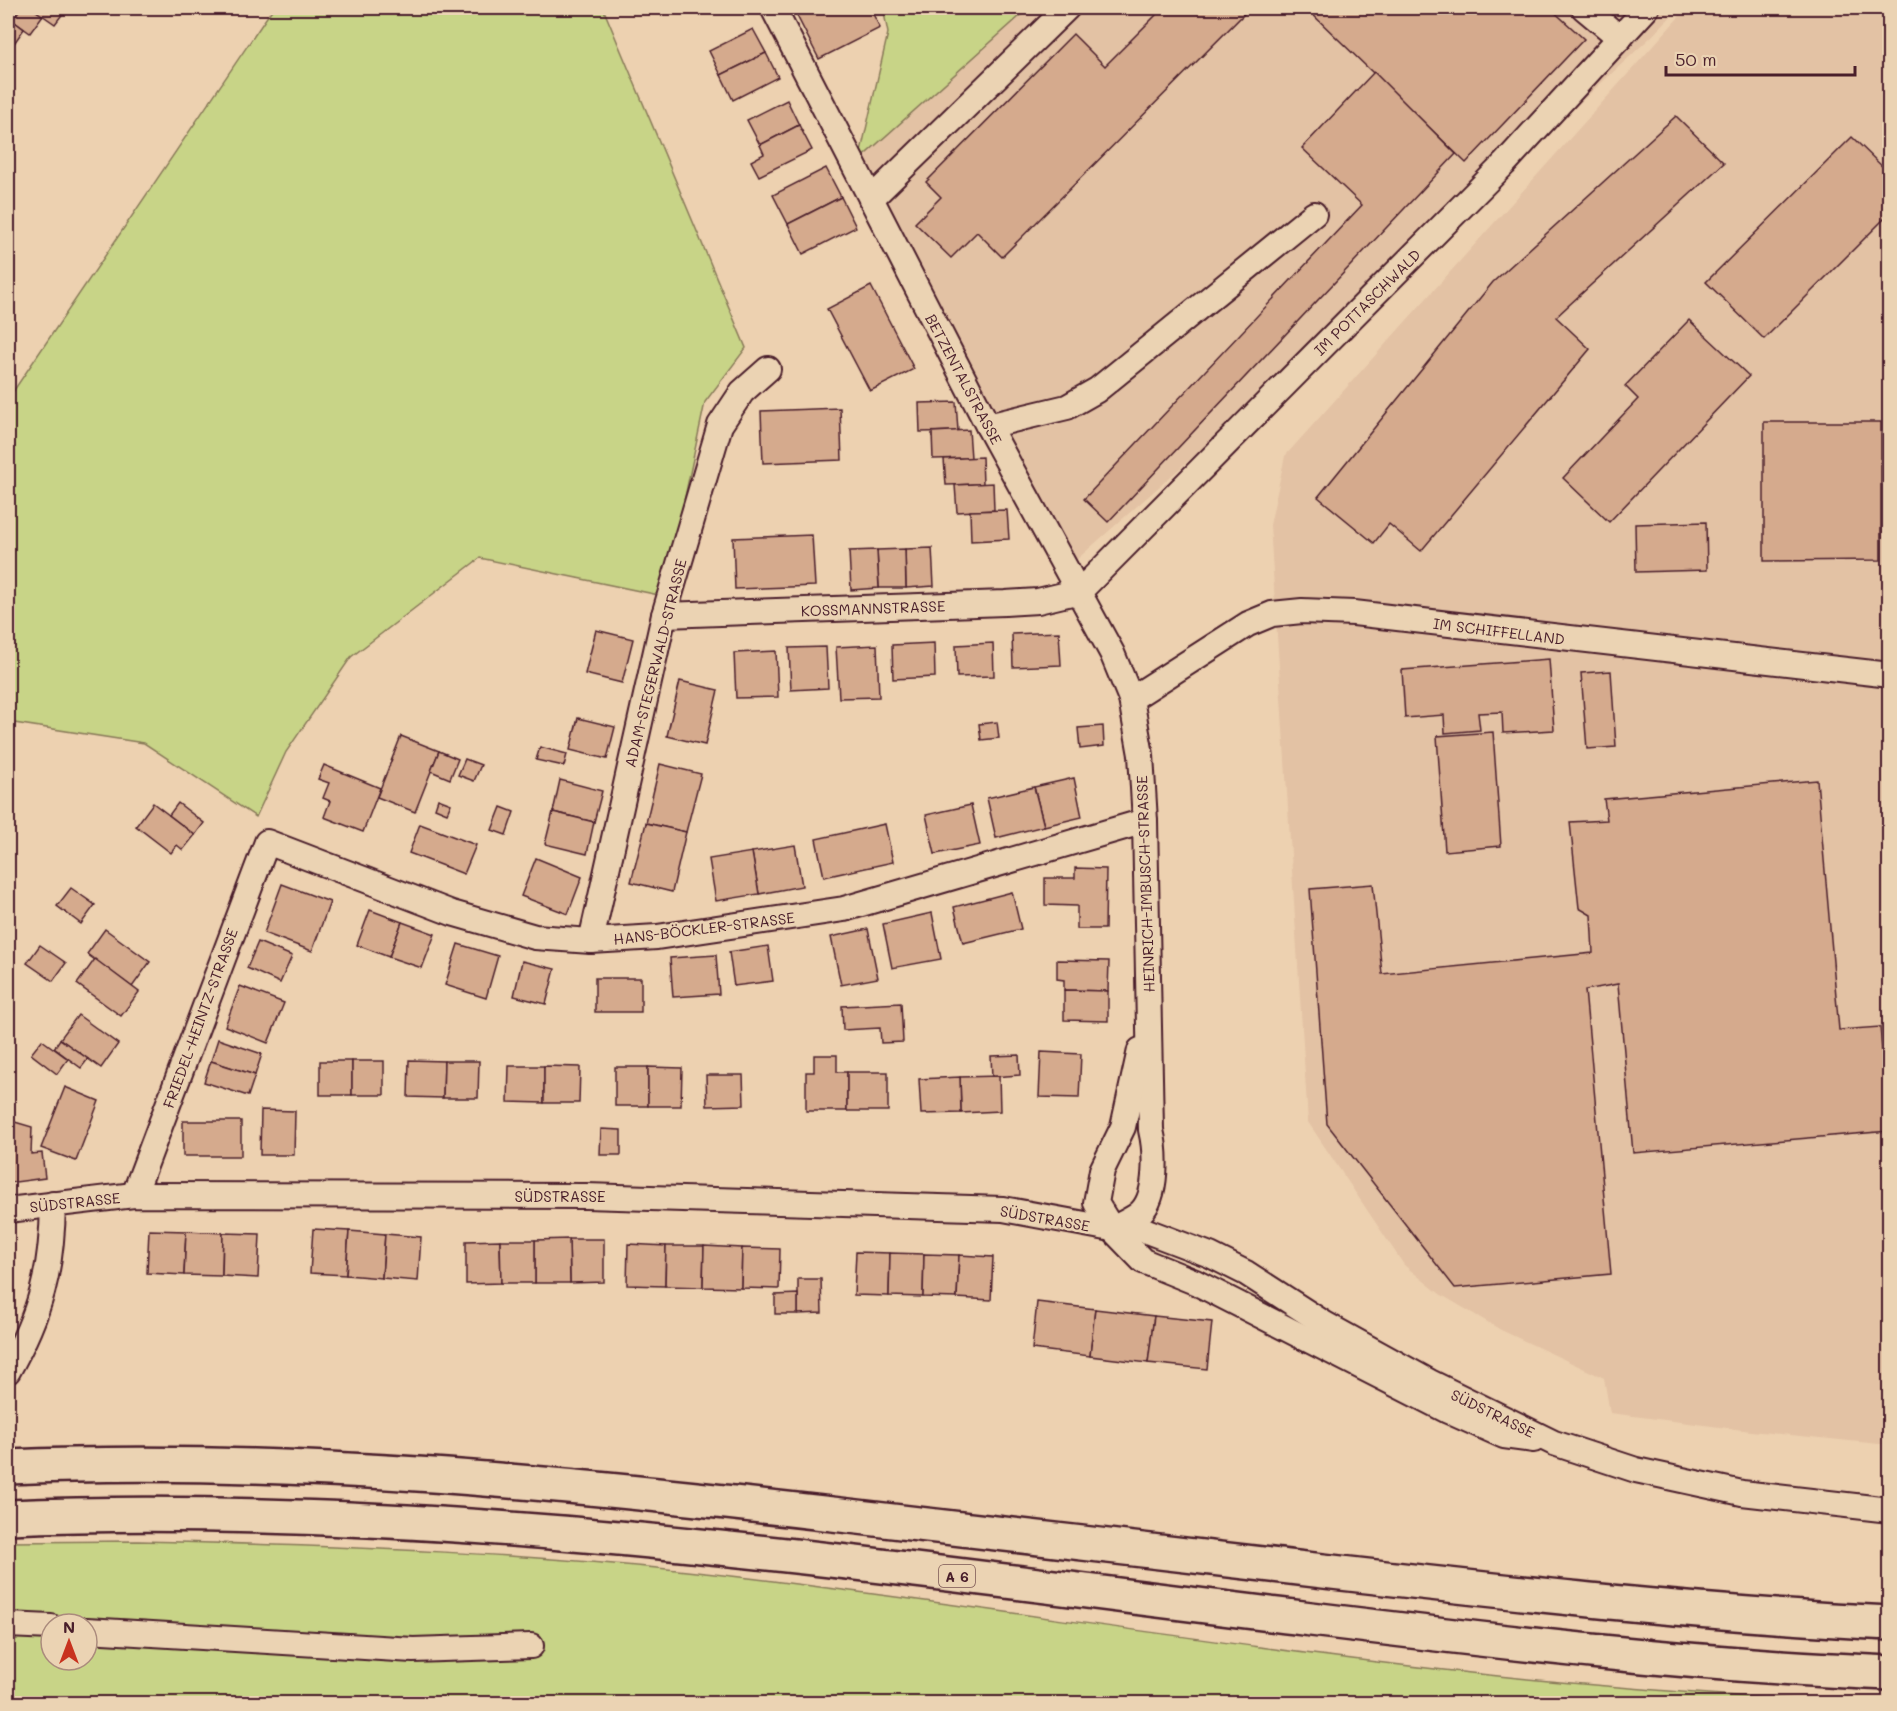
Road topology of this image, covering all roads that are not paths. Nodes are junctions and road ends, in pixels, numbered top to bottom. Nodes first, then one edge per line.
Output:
1 (773, 8) edge
2 (1067, 8) edge
3 (1584, 8) edge
4 (1647, 8) edge
5 (1620, 38) junction
6 (871, 199) junction
7 (1314, 214) dead end
8 (768, 369) dead end
9 (988, 426) junction
10 (1080, 591) junction
11 (664, 615) junction
12 (1890, 675) edge
13 (1131, 699) junction
14 (1141, 755) joint
15 (1145, 821) junction
16 (267, 842) joint
17 (591, 941) junction
18 (1148, 1012) junction
19 (134, 1195) junction
20 (53, 1204) junction
21 (8, 1210) edge
22 (1112, 1229) junction
23 (8, 1371) edge
24 (21, 1466) edge
25 (1890, 1510) edge
26 (14, 1517) edge
27 (1890, 1623) edge
28 (8, 1625) edge
29 (39, 1626) edge
30 (99, 1630) edge
31 (531, 1646) dead end
32 (1890, 1673) edge

1 - 6 street, BETZENTALSTRASSE
2 - 6 street
3 - 5 street
4 - 5 street, IM POTTASCHWALD
5 - 10 street, IM POTTASCHWALD
6 - 9 street, BETZENTALSTRASSE
7 - 9 street
8 - 11 street, ADAM-STEGERWALD-STRASSE
9 - 10 street, BETZENTALSTRASSE
10 - 11 street, KOSSMANNSTRASSE
10 - 13 street, BETZENTALSTRASSE
11 - 17 street, ADAM-STEGERWALD-STRASSE
12 - 13 street, IM SCHIFFELLAND
13 - 14 street, BETZENTALSTRASSE
14 - 15 street, HEINRICH-IMBUSCH-STRASSE
15 - 17 street, HANS-BÖCKLER-STRASSE
15 - 18 street, HEINRICH-IMBUSCH-STRASSE
16 - 17 street, HANS-BÖCKLER-STRASSE
16 - 19 street, FRIEDEL-HEINTZ-STRASSE
18 - 22 street, HEINRICH-IMBUSCH-STRASSE
18 - 22 street, HEINRICH-IMBUSCH-STRASSE
19 - 20 street, SÜDSTRASSE
19 - 22 street, SÜDSTRASSE
20 - 21 street, SÜDSTRASSE
20 - 23 street
22 - 25 street, SÜDSTRASSE
24 - 27 highway
26 - 32 highway, A 6
28 - 29 street
30 - 31 street

